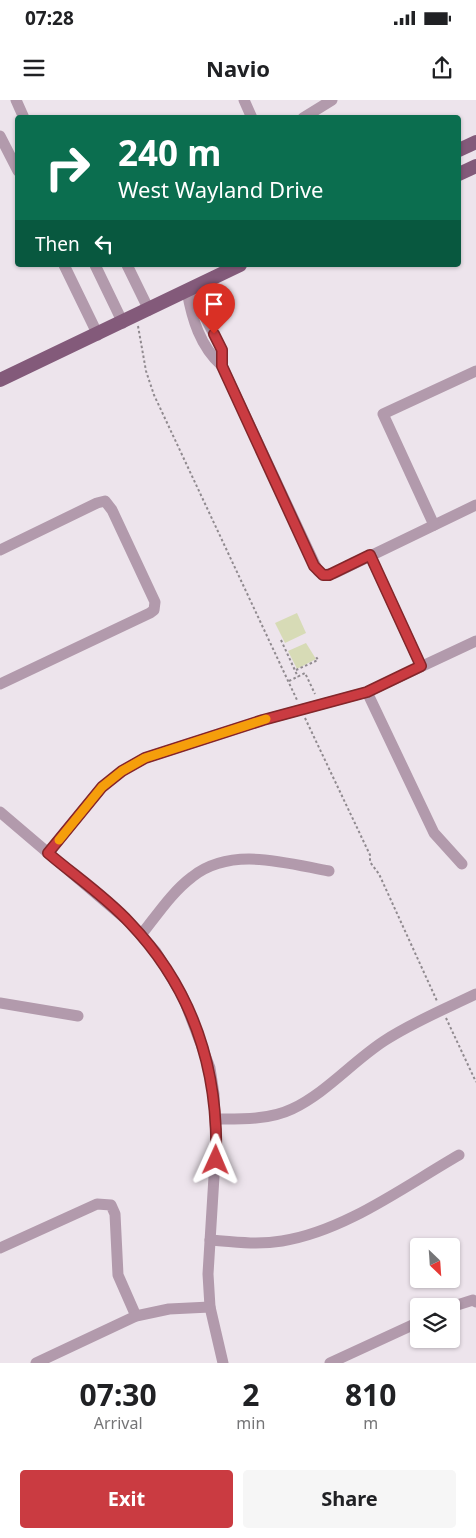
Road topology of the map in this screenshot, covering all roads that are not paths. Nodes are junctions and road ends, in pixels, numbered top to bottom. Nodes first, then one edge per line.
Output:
1 (16, 100) edge
2 (244, 100) edge
3 (332, 100) edge
4 (23, 115) edge
5 (251, 115) edge
6 (308, 115) edge
7 (0, 136) edge
8 (476, 142) edge
9 (461, 149) edge
10 (15, 165) edge
11 (476, 166) edge
12 (461, 173) edge
13 (65, 267) edge
14 (96, 267) edge
15 (129, 267) edge
16 (236, 267) edge
17 (187, 291) junction
18 (149, 310) junction
19 (123, 323) junction
20 (98, 335) junction
21 (476, 371) edge
22 (0, 380) edge
23 (476, 506) edge
24 (434, 525) junction
25 (0, 550) edge
26 (370, 555) junction
27 (476, 641) edge
28 (421, 666) junction
29 (0, 684) edge
30 (367, 692) junction
31 (0, 812) edge
32 (48, 853) junction
33 (462, 864) dead end
34 (329, 871) dead end
35 (141, 935) junction
36 (476, 994) edge
37 (0, 1003) edge
38 (78, 1016) dead end
39 (216, 1119) junction
40 (460, 1155) dead end
41 (210, 1240) junction
42 (0, 1248) edge
43 (474, 1301) edge
44 (460, 1305) edge
45 (210, 1307) junction
46 (136, 1316) junction
47 (410, 1326) edge
48 (36, 1363) edge
49 (224, 1363) edge
50 (330, 1363) edge

1 - 4 street
2 - 5 street
3 - 6 street
7 - 10 street
8 - 9 main road
11 - 12 main road
13 - 20 street
14 - 19 street
15 - 18 street
16 - 17 main road
17 - 18 main road
17 - 26 street
18 - 19 main road
19 - 20 main road
20 - 22 main road
21 - 24 street
23 - 24 street
24 - 26 street
25 - 29 street
26 - 28 street
27 - 28 street
28 - 30 street
30 - 32 street
30 - 33 street
31 - 32 street
32 - 35 street
34 - 35 street
35 - 39 street
36 - 39 street
37 - 38 street
39 - 41 street
40 - 41 street
41 - 45 street
42 - 46 street
43 - 44 street
45 - 46 street
45 - 49 street
46 - 48 street
47 - 50 street

